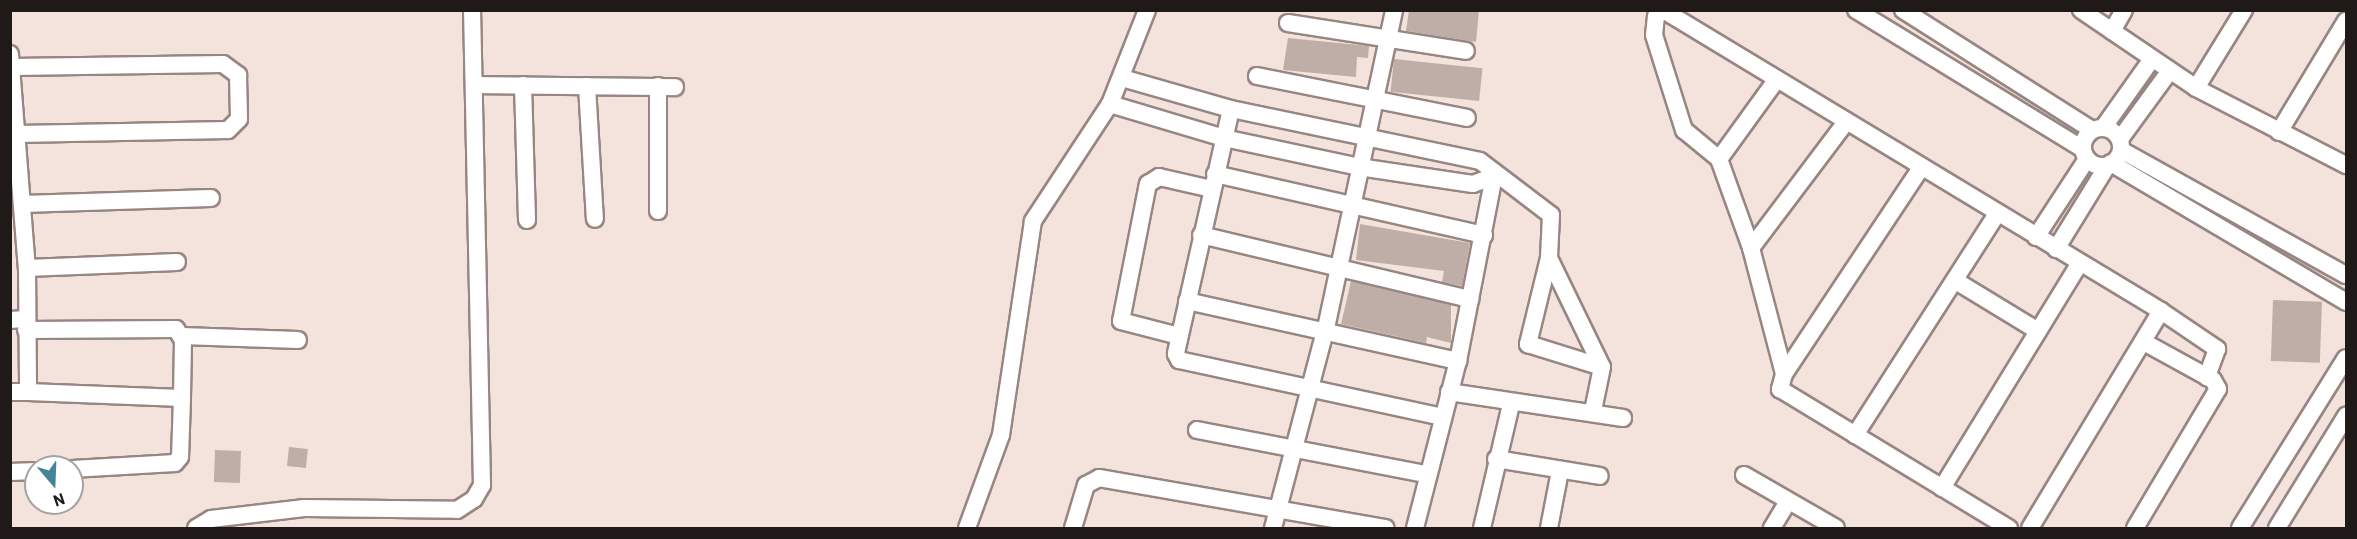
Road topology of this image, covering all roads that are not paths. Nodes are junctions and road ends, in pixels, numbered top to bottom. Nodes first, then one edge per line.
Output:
1 (472, 10) edge
2 (1147, 10) edge
3 (1394, 10) edge
4 (1663, 10) edge
5 (1856, 10) edge
6 (1903, 10) edge
7 (2081, 10) edge
8 (2124, 10) edge
9 (2244, 11) edge
10 (2346, 21) edge
11 (1288, 23) dead end
12 (2112, 31) junction
13 (1387, 42) junction
14 (1466, 51) dead end
15 (2152, 59) junction
16 (11, 60) edge
17 (2169, 72) junction
18 (1257, 76) dead end
19 (1122, 78) junction
20 (1777, 80) junction
21 (477, 85) junction
22 (523, 85) junction
23 (587, 86) junction
24 (658, 86) junction
25 (675, 87) dead end
26 (2196, 88) junction
27 (1372, 100) junction
28 (1110, 104) junction
29 (1231, 109) junction
30 (1467, 118) dead end
31 (1846, 122) junction
32 (2097, 129) junction
33 (2279, 132) junction
34 (17, 134) junction
35 (1364, 136) junction
36 (1224, 138) junction
37 (2085, 154) junction
38 (2115, 155) junction
39 (1719, 159) junction
40 (2346, 165) edge
41 (1359, 167) junction
42 (1921, 168) junction
43 (1494, 176) junction
44 (1214, 182) junction
45 (211, 198) dead end
46 (1350, 201) junction
47 (22, 204) junction
48 (658, 211) dead end
49 (1996, 215) junction
50 (595, 219) dead end
51 (527, 220) dead end
52 (1201, 236) junction
53 (1484, 236) junction
54 (2036, 237) junction
55 (1751, 248) junction
56 (2056, 249) junction
57 (1550, 258) junction
58 (177, 262) dead end
59 (2080, 263) junction
60 (1340, 265) junction
61 (27, 268) junction
62 (2346, 275) edge
63 (1956, 280) junction
64 (1470, 299) junction
65 (1187, 301) junction
66 (2346, 302) edge
67 (2161, 310) junction
68 (21, 323) edge
69 (1326, 328) junction
70 (2038, 331) junction
71 (182, 336) junction
72 (1179, 336) junction
73 (298, 340) dead end
74 (2144, 342) junction
75 (2346, 358) edge
76 (1458, 361) junction
77 (1602, 367) junction
78 (1784, 374) junction
79 (2207, 377) junction
80 (1309, 389) junction
81 (10, 392) edge
82 (28, 392) junction
83 (1449, 392) junction
84 (182, 398) junction
85 (1511, 404) junction
86 (1593, 411) junction
87 (2346, 416) edge
88 (1442, 417) junction
89 (1623, 418) dead end
90 (1197, 430) dead end
91 (1855, 435) junction
92 (1291, 445) junction
93 (1496, 459) junction
94 (84, 468) edge
95 (1560, 471) junction
96 (1426, 474) junction
97 (1744, 475) dead end
98 (1600, 476) dead end
99 (1942, 488) junction
100 (1788, 501) junction
101 (1278, 505) junction
102 (196, 528) edge
103 (967, 528) edge
104 (1073, 528) edge
105 (1273, 528) edge
106 (1386, 528) edge
107 (1415, 528) edge
108 (1482, 528) edge
109 (1549, 528) edge
110 (1772, 528) edge
111 (1836, 528) edge
112 (2009, 528) edge
113 (2030, 528) edge
114 (2135, 528) edge
115 (2240, 528) edge
116 (2277, 528) edge

1 - 21 street
2 - 19 street
3 - 13 street
4 - 20 street
4 - 39 street
5 - 37 street
6 - 32 street
7 - 12 street
8 - 12 street
9 - 26 street
10 - 33 street
11 - 13 street
12 - 15 street
13 - 14 street
13 - 27 street
15 - 17 street
15 - 32 street
16 - 34 street
16 - 34 street
17 - 26 street
17 - 38 street
18 - 27 street
19 - 28 street
19 - 29 street
20 - 31 street
20 - 39 street
21 - 22 street
21 - 102 street
22 - 23 street
22 - 51 street
23 - 24 street
23 - 50 street
24 - 25 street
24 - 48 street
26 - 33 street
27 - 30 street
27 - 35 street
28 - 36 street
28 - 103 street
29 - 35 street
29 - 36 street
31 - 42 street
31 - 55 street
32 - 37 street
32 - 38 street
33 - 40 street
34 - 47 street
35 - 41 street
35 - 43 street
36 - 41 street
36 - 44 street
37 - 38 street
37 - 54 street
38 - 56 street
38 - 62 street
38 - 66 street
39 - 55 street
41 - 43 street
41 - 46 street
42 - 49 street
42 - 78 street
43 - 53 street
43 - 57 street
44 - 46 street
44 - 52 street
44 - 72 street
45 - 47 street
46 - 53 street
46 - 60 street
47 - 61 street
49 - 54 street
49 - 63 street
52 - 60 street
52 - 65 street
53 - 64 street
54 - 56 street
55 - 78 street
56 - 59 street
57 - 77 street
57 - 77 street
58 - 61 street
59 - 67 street
59 - 70 street
60 - 64 street
60 - 69 street
61 - 68 street
63 - 70 street
63 - 91 street
64 - 76 street
65 - 69 street
65 - 72 street
67 - 74 street
67 - 79 street
68 - 71 street
68 - 82 street
69 - 76 street
69 - 80 street
70 - 99 street
71 - 73 street
71 - 84 street
72 - 80 street
74 - 79 street
74 - 113 street
75 - 115 street
76 - 83 street
77 - 86 street
78 - 91 street
79 - 114 street
80 - 88 street
80 - 92 street
81 - 82 street
82 - 84 street
83 - 85 street
83 - 88 street
84 - 94 street
85 - 86 street
85 - 93 street
86 - 89 street
87 - 116 street
88 - 96 street
90 - 92 street
91 - 99 street
92 - 96 street
92 - 101 street
93 - 95 street
93 - 108 street
95 - 98 street
95 - 109 street
96 - 107 street
97 - 100 street
99 - 112 street
100 - 110 street
100 - 111 street
101 - 104 street
101 - 105 street
101 - 106 street

